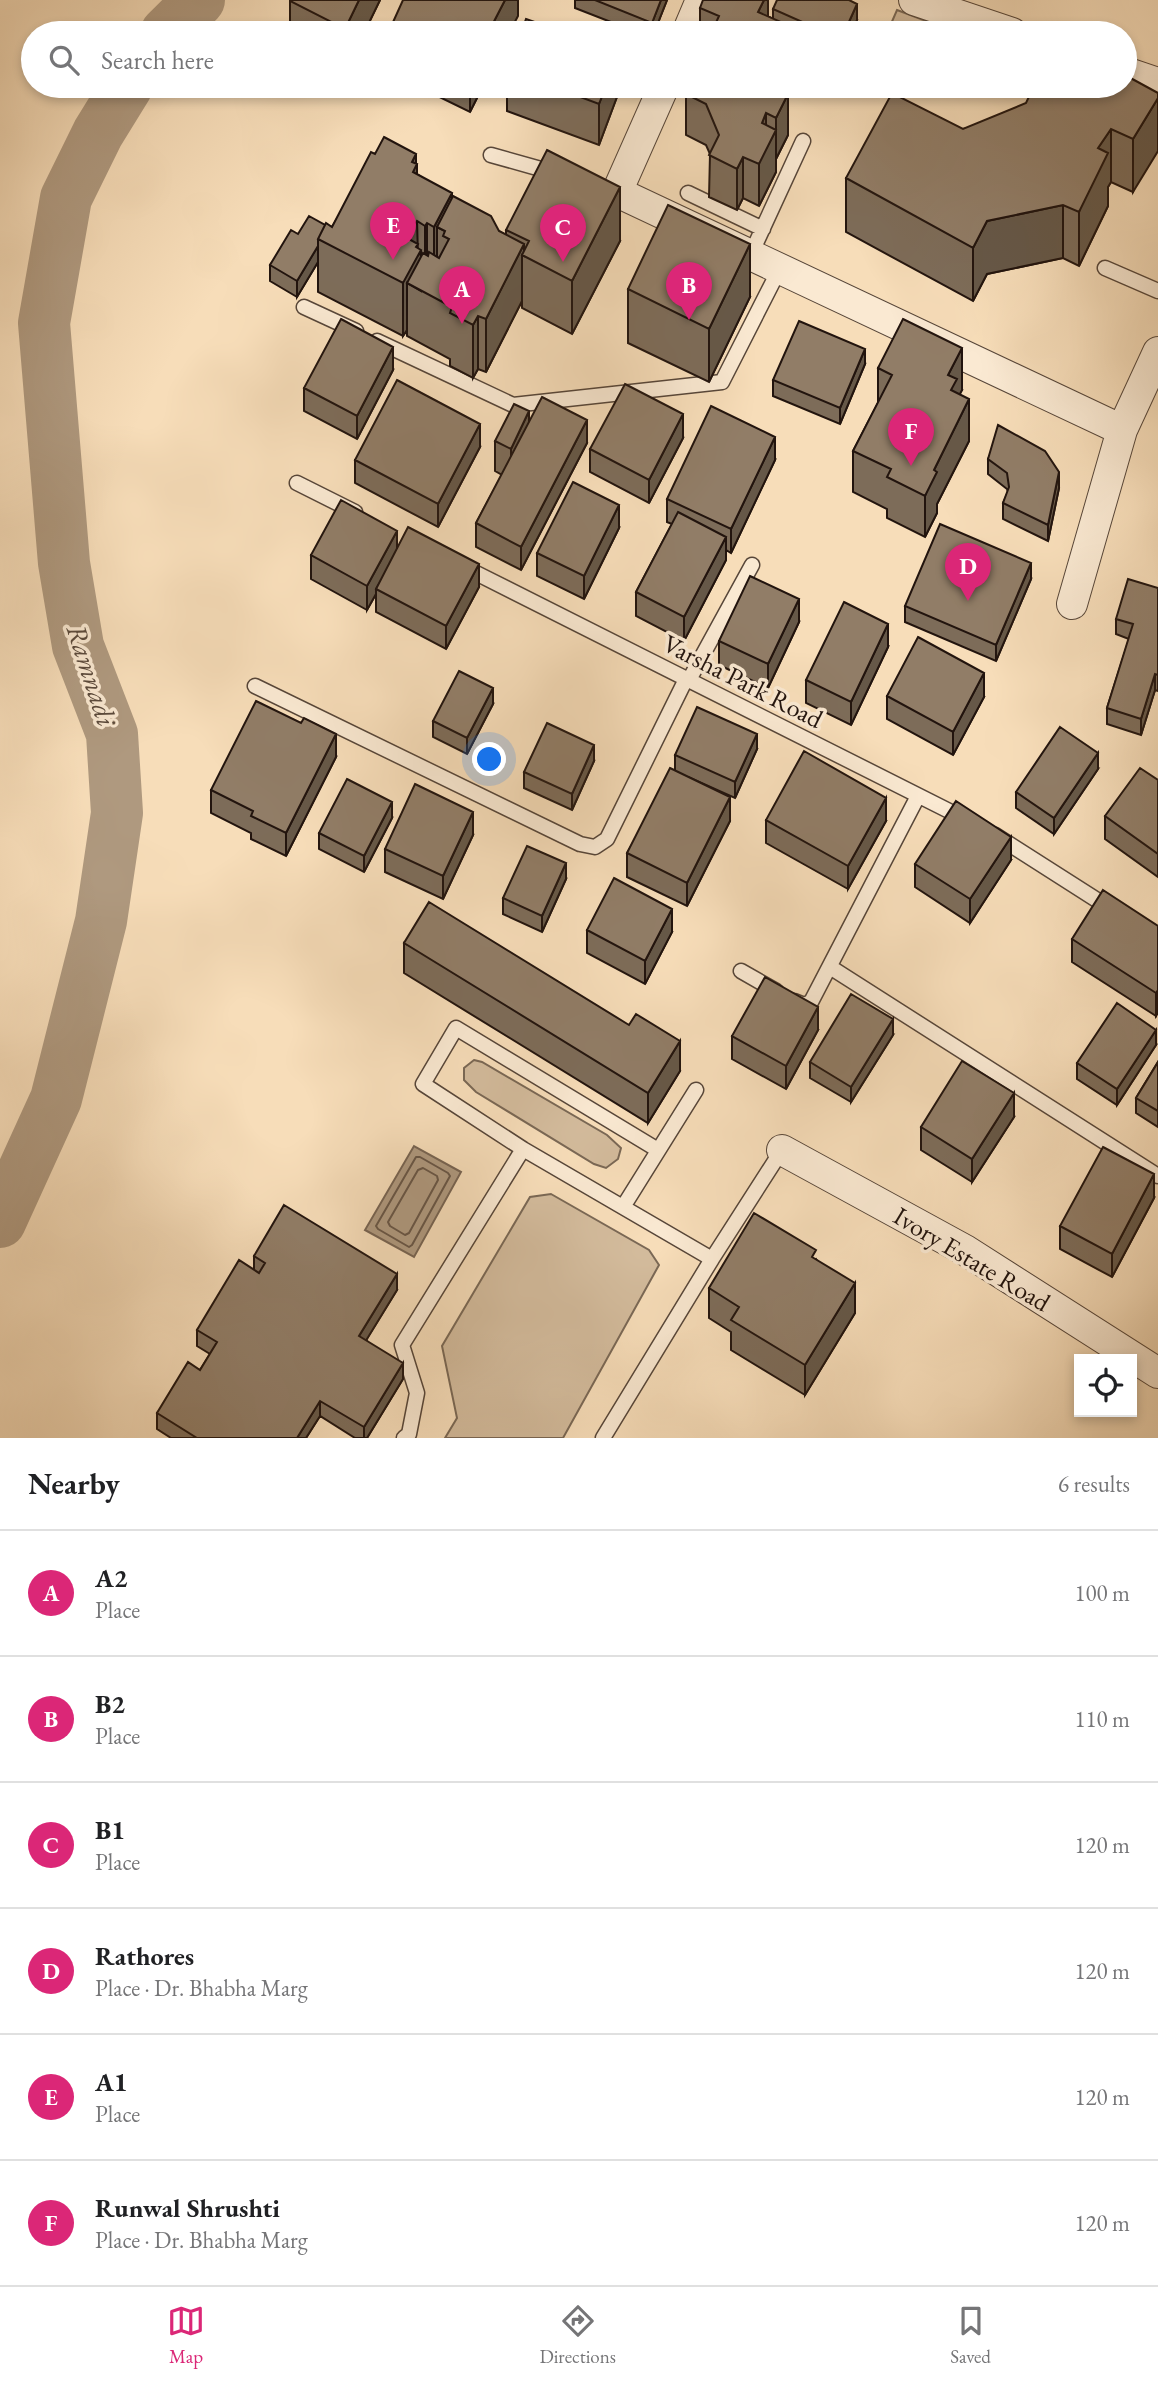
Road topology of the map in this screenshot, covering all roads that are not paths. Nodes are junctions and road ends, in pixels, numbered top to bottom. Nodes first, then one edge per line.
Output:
1 (701, 0) edge
2 (914, 0) edge
3 (692, 21) edge
4 (976, 21) edge
5 (1137, 76) edge
6 (1158, 83) edge
7 (658, 98) edge
8 (803, 141) dead end
9 (491, 155) dead end
10 (567, 177) edge
11 (688, 193) dead end
12 (757, 242) junction
13 (780, 268) junction
14 (1105, 268) dead end
15 (1158, 291) edge
16 (304, 307) dead end
17 (1158, 352) edge
18 (1122, 430) junction
19 (297, 483) dead end
20 (370, 520) edge
21 (455, 562) edge
22 (752, 565) dead end
23 (1072, 604) dead end
24 (687, 680) junction
25 (255, 686) dead end
26 (918, 796) junction
27 (1124, 918) edge
28 (830, 967) junction
29 (741, 971) dead end
30 (696, 1090) dead end
31 (523, 1149) junction
32 (658, 1150) junction
33 (782, 1150) joint
34 (1158, 1176) edge
35 (624, 1207) junction
36 (712, 1259) junction
37 (1158, 1373) edge
38 (404, 1438) edge
39 (603, 1438) edge

1 - 3 street
2 - 4 street
5 - 6 street
7 - 12 street
8 - 12 lane
9 - 10 lane
11 - 12 lane
12 - 13 street
13 - 16 lane
13 - 18 street
14 - 15 lane
17 - 18 street
18 - 23 street
19 - 20 lane
21 - 24 lane, Varsha Park Road
22 - 24 lane
24 - 25 lane
24 - 26 lane, Varsha Park Road
26 - 27 lane, Varsha Park Road
26 - 28 lane
28 - 29 lane
28 - 34 lane
30 - 32 lane
31 - 32 lane
31 - 35 lane
31 - 38 lane
32 - 35 lane
33 - 36 lane
33 - 37 street, Ivory Estate Road
35 - 36 lane
36 - 39 lane

